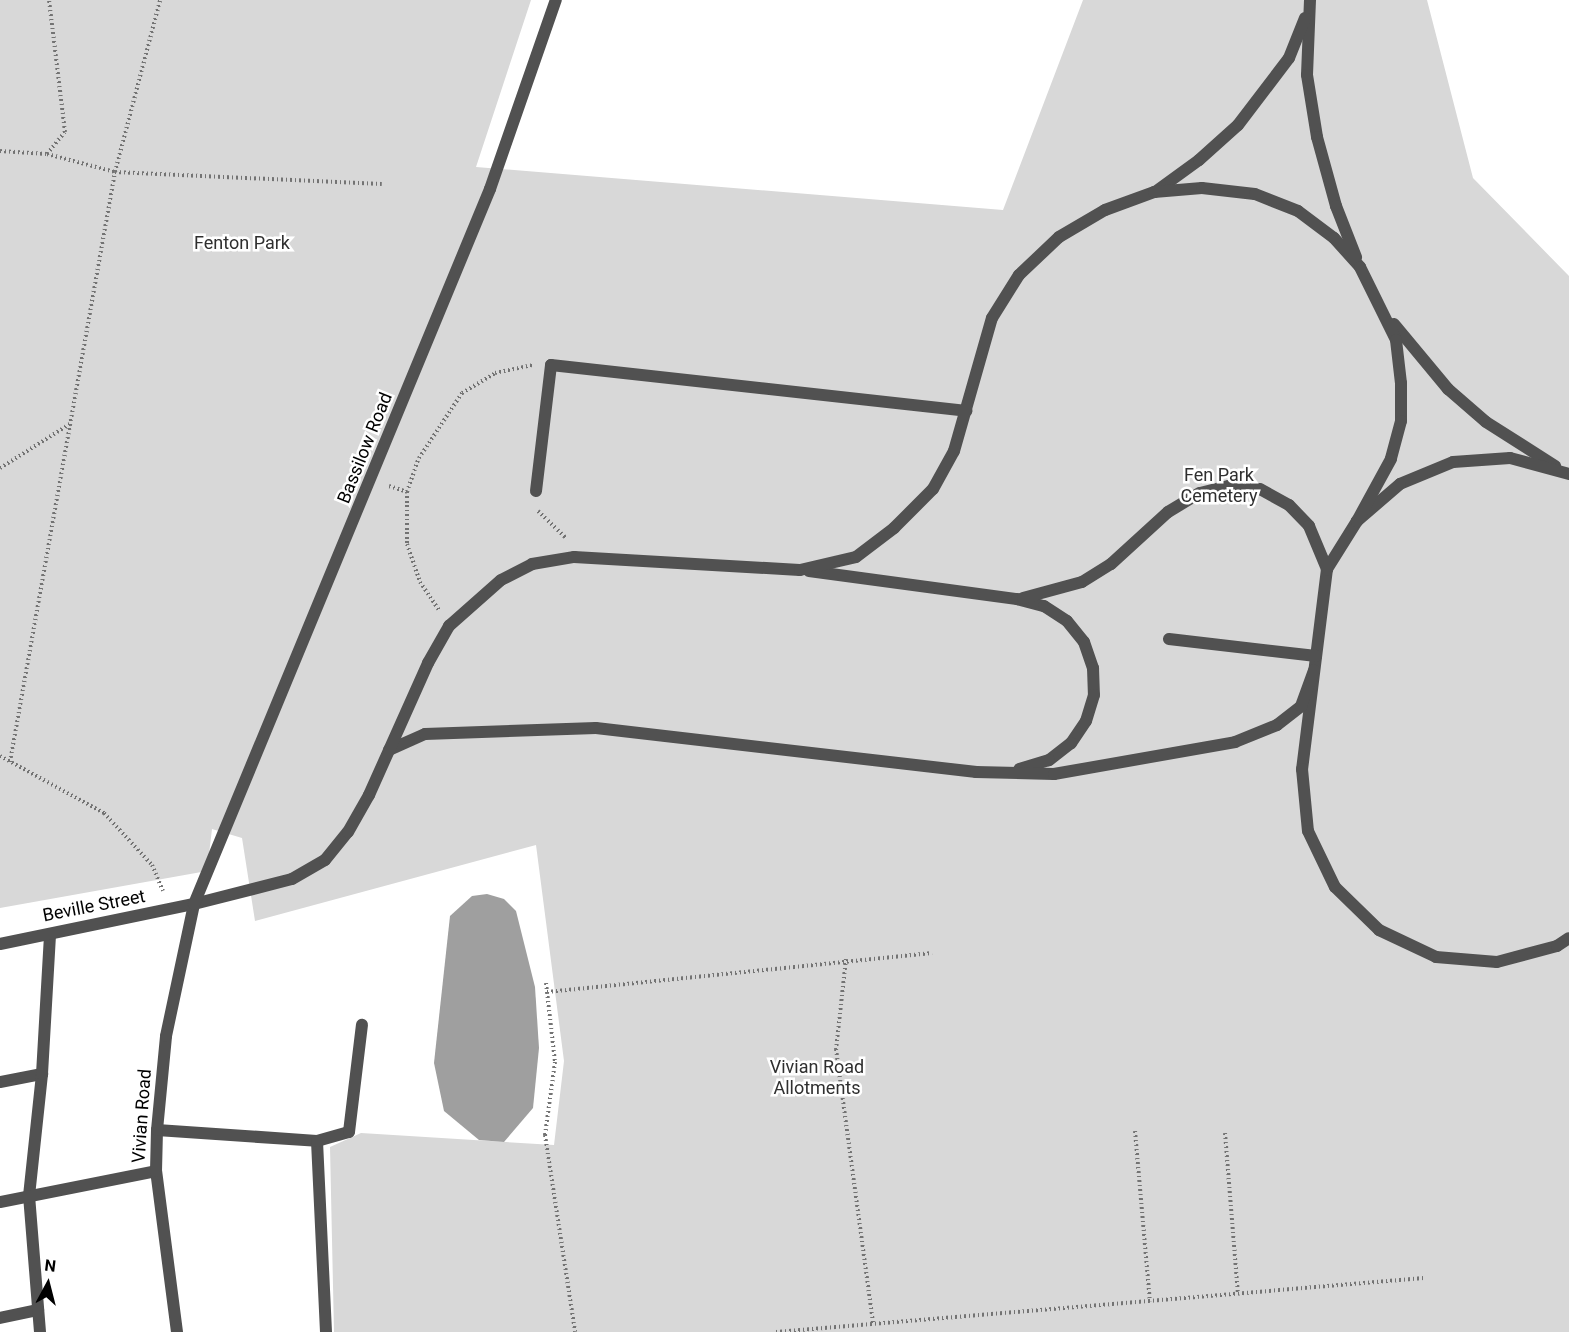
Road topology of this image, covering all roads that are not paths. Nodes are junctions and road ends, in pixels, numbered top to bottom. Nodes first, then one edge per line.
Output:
1 (556, 0) edge
2 (1309, 6) edge
3 (1154, 192) junction
4 (1360, 267) junction
5 (1378, 300) junction
6 (966, 411) junction
7 (1567, 473) edge
8 (536, 491) road end
9 (1357, 521) junction
10 (1327, 569) junction
11 (800, 570) junction
12 (1017, 599) junction
13 (1168, 639) dead end
14 (1316, 656) junction
15 (1314, 670) junction
16 (389, 750) junction
17 (997, 773) junction
18 (195, 904) junction
19 (50, 934) junction
20 (1569, 938) edge
21 (0, 944) edge
22 (362, 1025) dead end
23 (42, 1074) junction
24 (0, 1082) edge
25 (157, 1130) junction
26 (317, 1141) junction
27 (156, 1171) junction
28 (29, 1196) junction
29 (0, 1202) edge
30 (38, 1311) junction
31 (0, 1318) edge
32 (40, 1332) edge
33 (177, 1332) edge
34 (326, 1332) edge

1 - 18 street, Bassilow Road
2 - 3 street
2 - 4 street
3 - 4 street
3 - 6 street
4 - 5 street
5 - 7 street
5 - 9 street
6 - 8 street
6 - 11 street
7 - 9 street
9 - 10 street
10 - 12 street
10 - 14 street
11 - 12 street
11 - 16 street, Beville Street
12 - 17 street
13 - 14 street
14 - 15 street
15 - 17 street
15 - 20 street
16 - 17 street
16 - 18 street, Beville Street
18 - 19 street, Beville Street
18 - 25 street, Vivian Road
19 - 21 street, Beville Street
19 - 23 street
22 - 26 street
23 - 24 street
23 - 28 street
25 - 26 street
25 - 27 street, Vivian Road
26 - 34 street
27 - 28 street
27 - 33 street, Vivian Road
28 - 29 street
28 - 30 street
30 - 31 street
30 - 32 street

